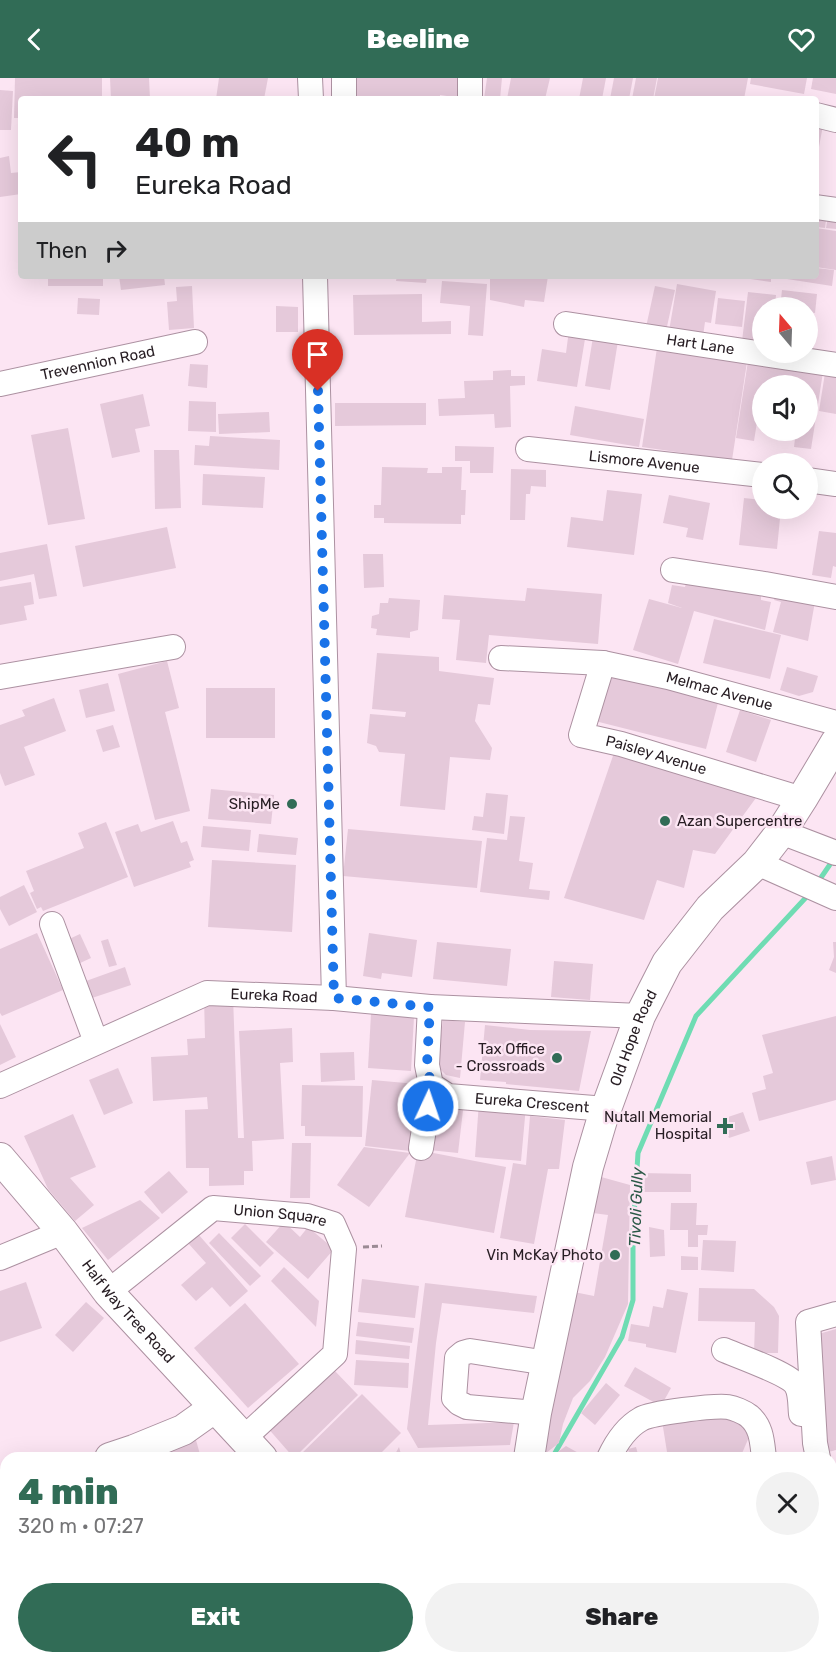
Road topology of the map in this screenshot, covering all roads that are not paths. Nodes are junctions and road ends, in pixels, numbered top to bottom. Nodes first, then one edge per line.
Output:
1 (310, 78) edge
2 (344, 78) edge
3 (470, 78) edge
4 (311, 96) edge
5 (344, 96) edge
6 (470, 96) edge
7 (819, 116) edge
8 (836, 120) edge
9 (819, 207) edge
10 (836, 210) edge
11 (315, 279) edge
12 (566, 324) dead end
13 (195, 342) dead end
14 (836, 365) edge
15 (0, 384) edge
16 (528, 449) dead end
17 (752, 474) edge
18 (818, 482) edge
19 (836, 484) edge
20 (672, 570) dead end
21 (836, 597) edge
22 (173, 646) dead end
23 (501, 658) dead end
24 (603, 663) junction
25 (0, 678) edge
26 (836, 723) edge
27 (836, 742) edge
28 (802, 799) junction
29 (781, 832) junction
30 (826, 848) edge
31 (757, 862) junction
32 (834, 896) edge
33 (52, 924) dead end
34 (334, 998) junction
35 (430, 1007) junction
36 (640, 1017) junction
37 (96, 1042) junction
38 (431, 1085) junction
39 (0, 1086) edge
40 (606, 1109) junction
41 (421, 1148) dead end
42 (0, 1158) edge
43 (63, 1232) junction
44 (0, 1258) edge
45 (108, 1292) junction
46 (836, 1314) edge
47 (724, 1350) dead end
48 (547, 1363) junction
49 (214, 1407) junction
50 (536, 1413) junction
51 (253, 1448) edge
52 (128, 1452) edge
53 (530, 1452) edge
54 (612, 1452) edge
55 (764, 1452) edge
56 (803, 1452) edge
57 (817, 1452) edge

1 - 4 street
2 - 5 street
3 - 6 street
7 - 8 street
9 - 10 street
11 - 34 street
12 - 14 street, Hart Lane
13 - 15 street, Trevennion Road
16 - 17 street, Lismore Avenue
18 - 19 street
20 - 21 street
22 - 25 street
23 - 24 street, Melmac Avenue
24 - 26 street, Melmac Avenue
24 - 28 street, Paisley Avenue
27 - 28 main road, Old Hope Road
28 - 29 main road, Old Hope Road
29 - 30 street
29 - 31 main road, Old Hope Road
31 - 32 street
31 - 36 main road, Old Hope Road
33 - 37 street
34 - 35 street, Eureka Road
34 - 37 street, Eureka Road
35 - 36 street, Eureka Road
35 - 38 street
36 - 40 main road, Old Hope Road
37 - 39 street, Eureka Road
38 - 40 street, Eureka Crescent
38 - 41 street
40 - 48 main road, Old Hope Road
42 - 43 main road, Half Way Tree Road
43 - 44 street
43 - 45 main road, Half Way Tree Road
45 - 49 main road, Half Way Tree Road
45 - 51 street, Union Square
46 - 57 street
47 - 56 street
48 - 50 main road, Old Hope Road
48 - 50 street
49 - 51 main road, Half Way Tree Road
49 - 52 main road
50 - 53 main road, Old Hope Road
54 - 55 street

